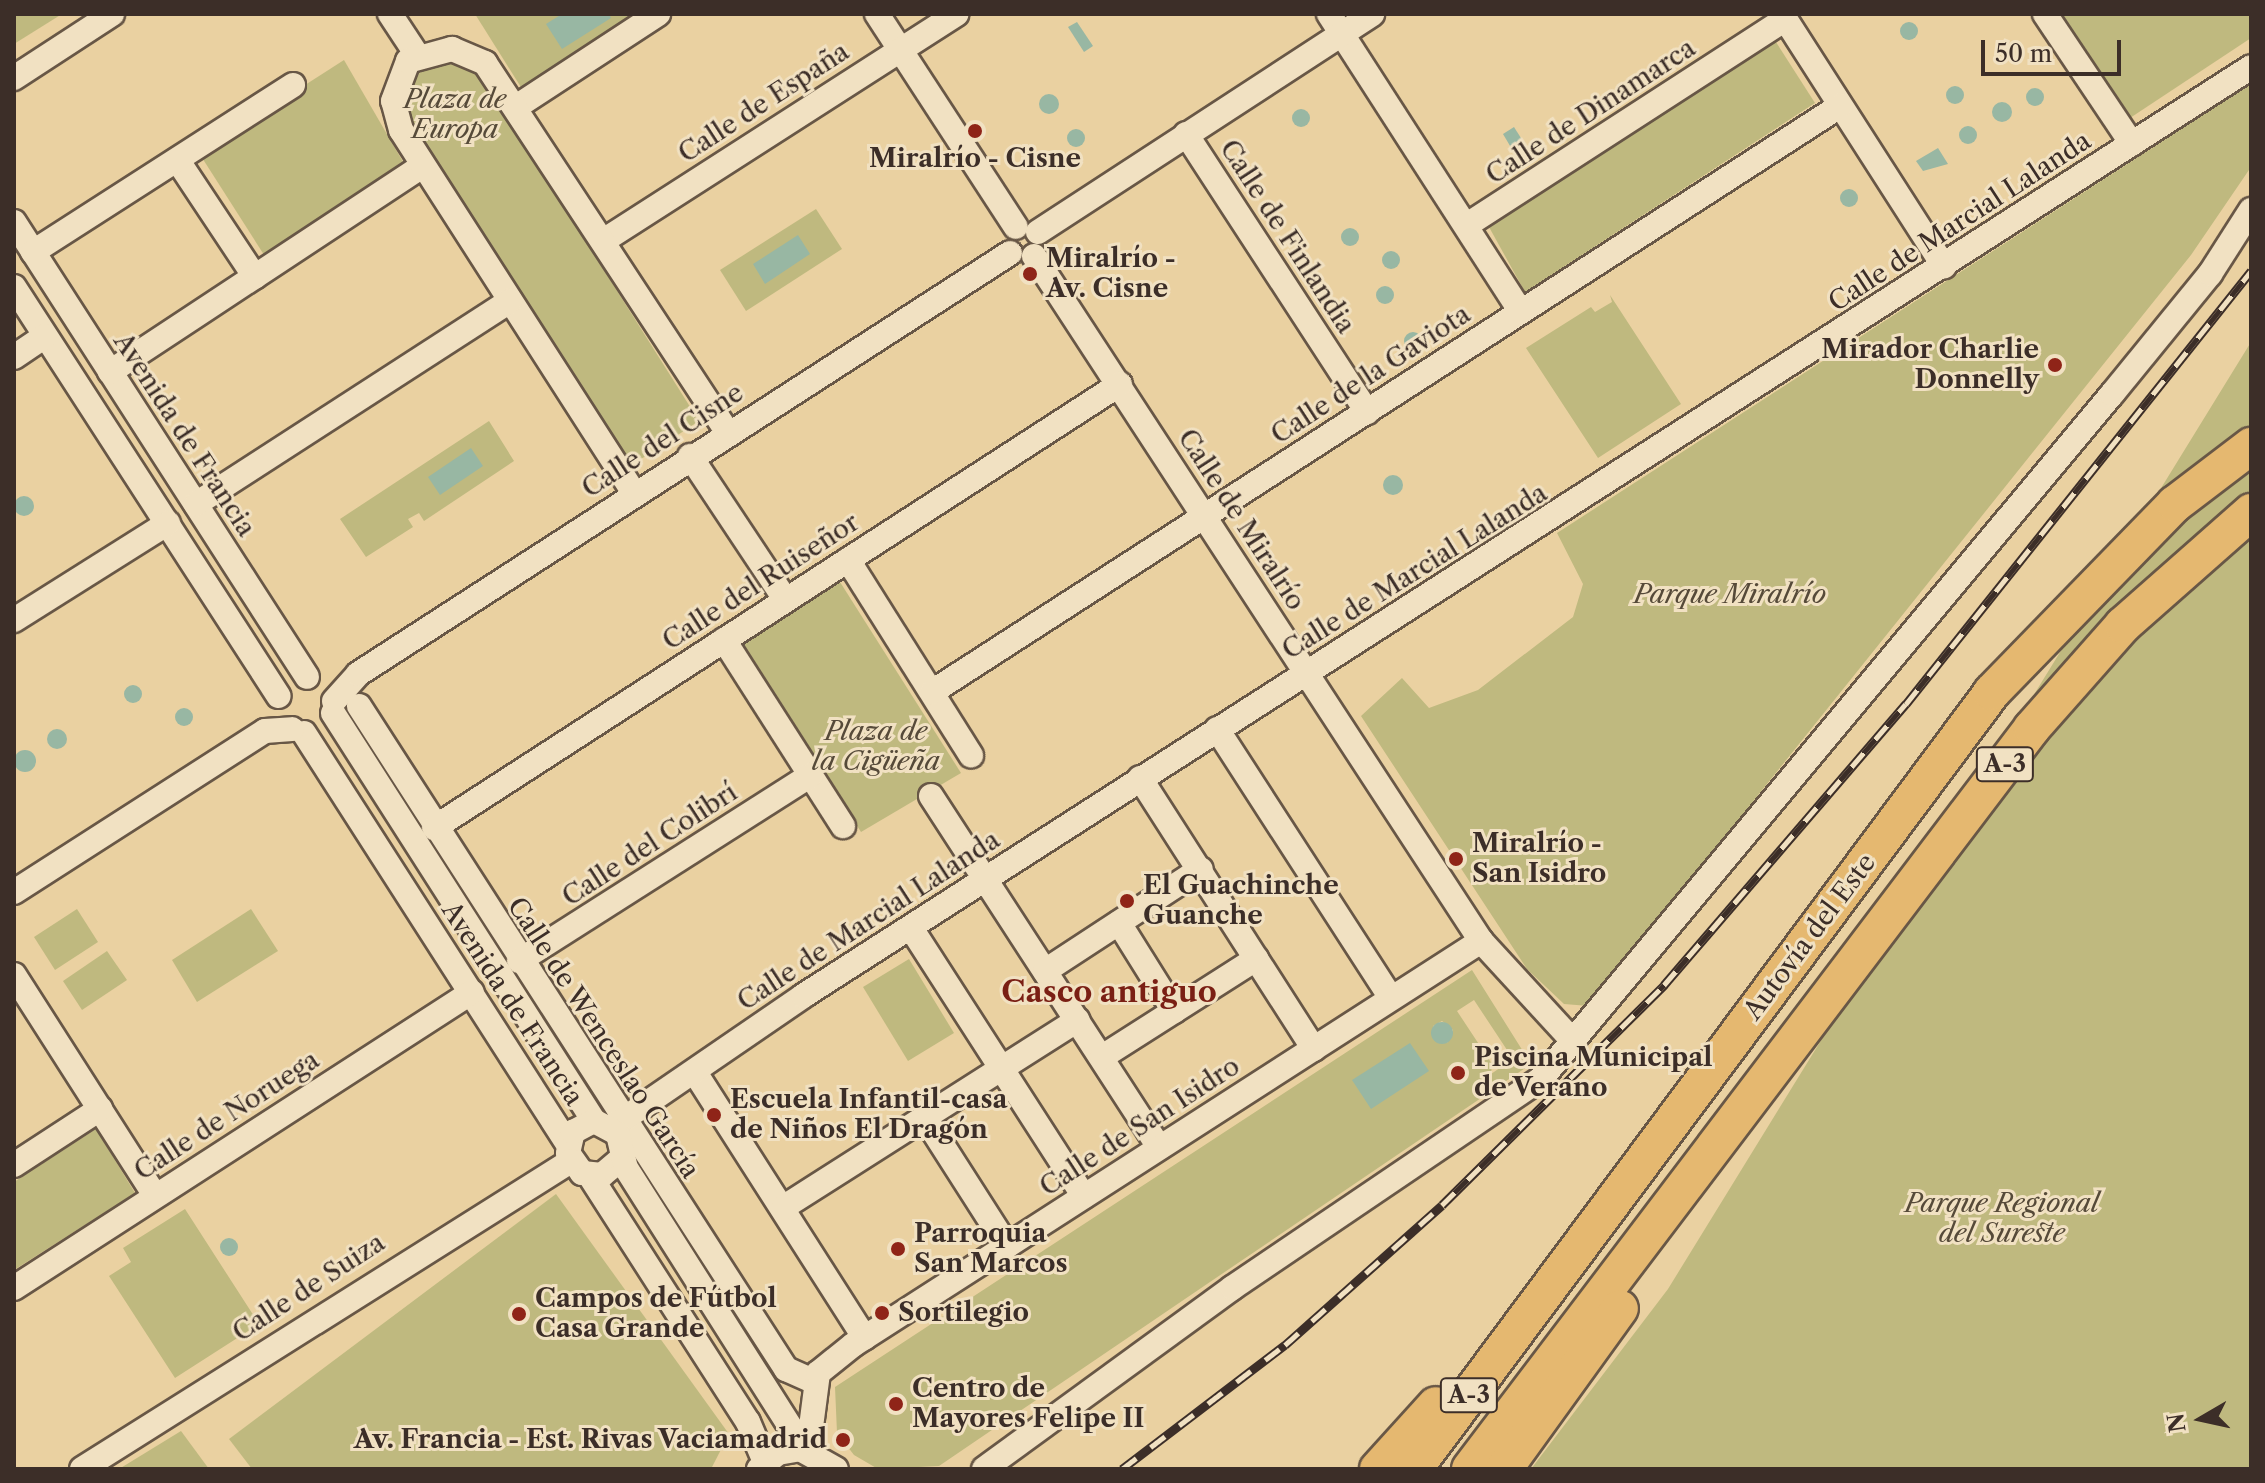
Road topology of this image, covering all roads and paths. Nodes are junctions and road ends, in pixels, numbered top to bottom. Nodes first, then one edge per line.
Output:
1 (112, 14) edge
2 (390, 14) edge
3 (658, 14) edge
4 (877, 14) edge
5 (956, 14) edge
6 (1372, 14) edge
7 (2045, 14) edge
8 (1783, 17) edge
9 (1336, 24) edge
10 (900, 49) junction
11 (417, 55) junction
12 (2251, 67) edge
13 (14, 78) edge
14 (293, 85) dead end
15 (1840, 106) junction
16 (516, 107) junction
17 (1186, 134) junction
18 (2132, 144) junction
19 (178, 161) junction
20 (423, 166) junction
21 (2251, 210) edge
22 (14, 222) edge
23 (1467, 225) junction
24 (603, 241) junction
25 (1024, 242) junction
26 (33, 252) junction
27 (1944, 266) junction
28 (255, 277) junction
29 (14, 287) edge
30 (510, 301) junction
31 (1521, 312) junction
32 (45, 336) junction
33 (14, 357) edge
34 (110, 372) junction
35 (1120, 384) junction
36 (1367, 412) junction
37 (2251, 423) edge
38 (727, 432) junction
39 (2251, 446) edge
40 (690, 456) junction
41 (634, 493) junction
42 (196, 504) junction
43 (2175, 504) junction
44 (2251, 512) edge
45 (1204, 517) junction
46 (168, 523) junction
47 (848, 560) junction
48 (785, 599) junction
49 (14, 620) edge
50 (724, 640) junction
51 (1307, 674) junction
52 (932, 692) junction
53 (324, 694) junction
54 (279, 702) junction
55 (359, 706) dead end
56 (1217, 729) junction
57 (265, 731) junction
58 (298, 731) junction
59 (971, 755) dead end
60 (811, 775) junction
61 (1140, 778) junction
62 (931, 796) dead end
63 (843, 826) dead end
64 (434, 828) junction
65 (1201, 869) junction
66 (985, 880) junction
67 (14, 892) edge
68 (1119, 923) junction
69 (911, 928) junction
70 (1481, 941) junction
71 (1256, 959) junction
72 (519, 961) junction
73 (1045, 971) junction
74 (14, 975) edge
75 (472, 992) junction
76 (1391, 998) junction
77 (1174, 1011) junction
78 (1077, 1020) junction
79 (1574, 1042) junction
80 (1793, 1047) junction
81 (1314, 1049) junction
82 (1102, 1057) junction
83 (1003, 1069) junction
84 (696, 1074) junction
85 (100, 1109) junction
86 (925, 1118) junction
87 (609, 1123) junction
88 (1159, 1147) junction
89 (621, 1159) junction
90 (576, 1160) junction
91 (14, 1165) edge
92 (153, 1192) junction
93 (1084, 1196) junction
94 (784, 1207) junction
95 (1007, 1246) junction
96 (14, 1288) edge
97 (1522, 1320) junction
98 (865, 1338) junction
99 (815, 1382) junction
100 (806, 1450) junction
101 (762, 1466) edge
102 (990, 1467) edge
103 (82, 1469) edge
104 (836, 1469) edge
105 (1378, 1469) edge
106 (1414, 1469) edge
107 (1470, 1469) edge
108 (1504, 1469) edge

1 - 13 street
2 - 11 street
3 - 16 street
4 - 10 street, Calle de Miralrío
5 - 10 street, Calle de España
6 - 9 street, Calle del Cisne
7 - 18 street
8 - 15 street
8 - 23 street, Calle de Dinamarca
9 - 17 street, Calle del Cisne
9 - 23 street
10 - 24 street, Calle de España
10 - 25 street, Calle de Miralrío
11 - 16 street
11 - 20 street
12 - 18 street, Calle de Marcial Lalanda
14 - 19 street
15 - 27 street
15 - 31 street, Calle de la Gaviota
16 - 24 street
17 - 25 street, Calle del Cisne
17 - 36 street, Calle de Finlandia
18 - 27 street, Calle de Marcial Lalanda
19 - 26 street
19 - 28 street
20 - 28 street
20 - 30 street
21 - 79 street
22 - 26 street, Avenida de Francia
23 - 31 street
24 - 38 street
25 - 35 street, Calle de Miralrío
25 - 38 street, Calle del Cisne
26 - 34 street, Avenida de Francia
27 - 51 street, Calle de Marcial Lalanda
28 - 34 street
29 - 32 street
30 - 41 street
30 - 42 street
31 - 36 street, Calle de la Gaviota
32 - 33 street
32 - 46 street
34 - 42 street, Avenida de Francia
35 - 45 street, Calle de Miralrío
35 - 47 street, Calle del Ruiseñor
36 - 45 street, Calle de la Gaviota
37 - 43 highway
38 - 40 street, Calle del Cisne
39 - 43 highway, Autovía del Este / A-3
40 - 41 street, Calle del Cisne
40 - 48 street
41 - 53 street, Calle del Cisne
42 - 53 street, Avenida de Francia
43 - 97 highway, Autovía del Este / A-3
44 - 80 highway, Autovía del Este / A-3
45 - 51 street, Calle de Miralrío
45 - 52 street, Calle de la Gaviota
46 - 49 street
46 - 54 street
47 - 48 street, Calle del Ruiseñor
47 - 52 street
48 - 50 street, Calle del Ruiseñor
50 - 60 street
50 - 64 street, Calle del Ruiseñor
51 - 56 street, Calle de Marcial Lalanda
51 - 70 street, Calle de Miralrío
52 - 59 street
53 - 54 street
53 - 58 street
53 - 87 street, Avenida de Francia
54 - 57 street
54 - 58 street, Avenida de Francia
55 - 64 street, Calle de Wenceslao García
56 - 61 street, Calle de Marcial Lalanda
56 - 76 street
57 - 58 street
57 - 67 street
58 - 75 street, Avenida de Francia
60 - 63 street
60 - 72 street, Calle del Colibrí
61 - 65 street
61 - 66 street, Calle de Marcial Lalanda
62 - 66 street
64 - 72 street, Calle de Wenceslao García
65 - 68 street
65 - 71 street
66 - 69 street, Calle de Marcial Lalanda
66 - 73 street
68 - 73 street
68 - 77 street
69 - 83 street
69 - 84 street, Calle de Marcial Lalanda
70 - 76 street, Calle de San Isidro
70 - 79 street, Calle de Miralrío
71 - 77 street
71 - 81 street
72 - 87 street, Calle de Wenceslao García
73 - 78 street
74 - 85 street
75 - 90 street, Avenida de Francia
75 - 92 street, Calle de Noruega
76 - 81 street, Calle de San Isidro
77 - 82 street
78 - 82 street
78 - 83 street
79 - 102 street
80 - 107 highway, Autovía del Este / A-3
80 - 108 highway
81 - 88 street, Calle de San Isidro
82 - 88 street
83 - 86 street
83 - 93 street
84 - 87 street, Calle de Marcial Lalanda
84 - 94 street
85 - 91 street
85 - 92 street
86 - 94 street
86 - 95 street
87 - 89 street, Avenida de Francia
87 - 90 street, Avenida de Francia
87 - 99 street, Calle de Wenceslao García
88 - 93 street, Calle de San Isidro
89 - 90 street
89 - 100 street, Avenida de Francia
90 - 101 street, Avenida de Francia
90 - 103 street, Calle de Suiza
92 - 96 street, Calle de Noruega
93 - 95 street, Calle de San Isidro
94 - 98 street
95 - 98 street, Calle de San Isidro
97 - 105 highway
97 - 106 highway, Autovía del Este / A-3
98 - 99 street, Calle de San Isidro
99 - 100 street
100 - 101 street
100 - 104 street

